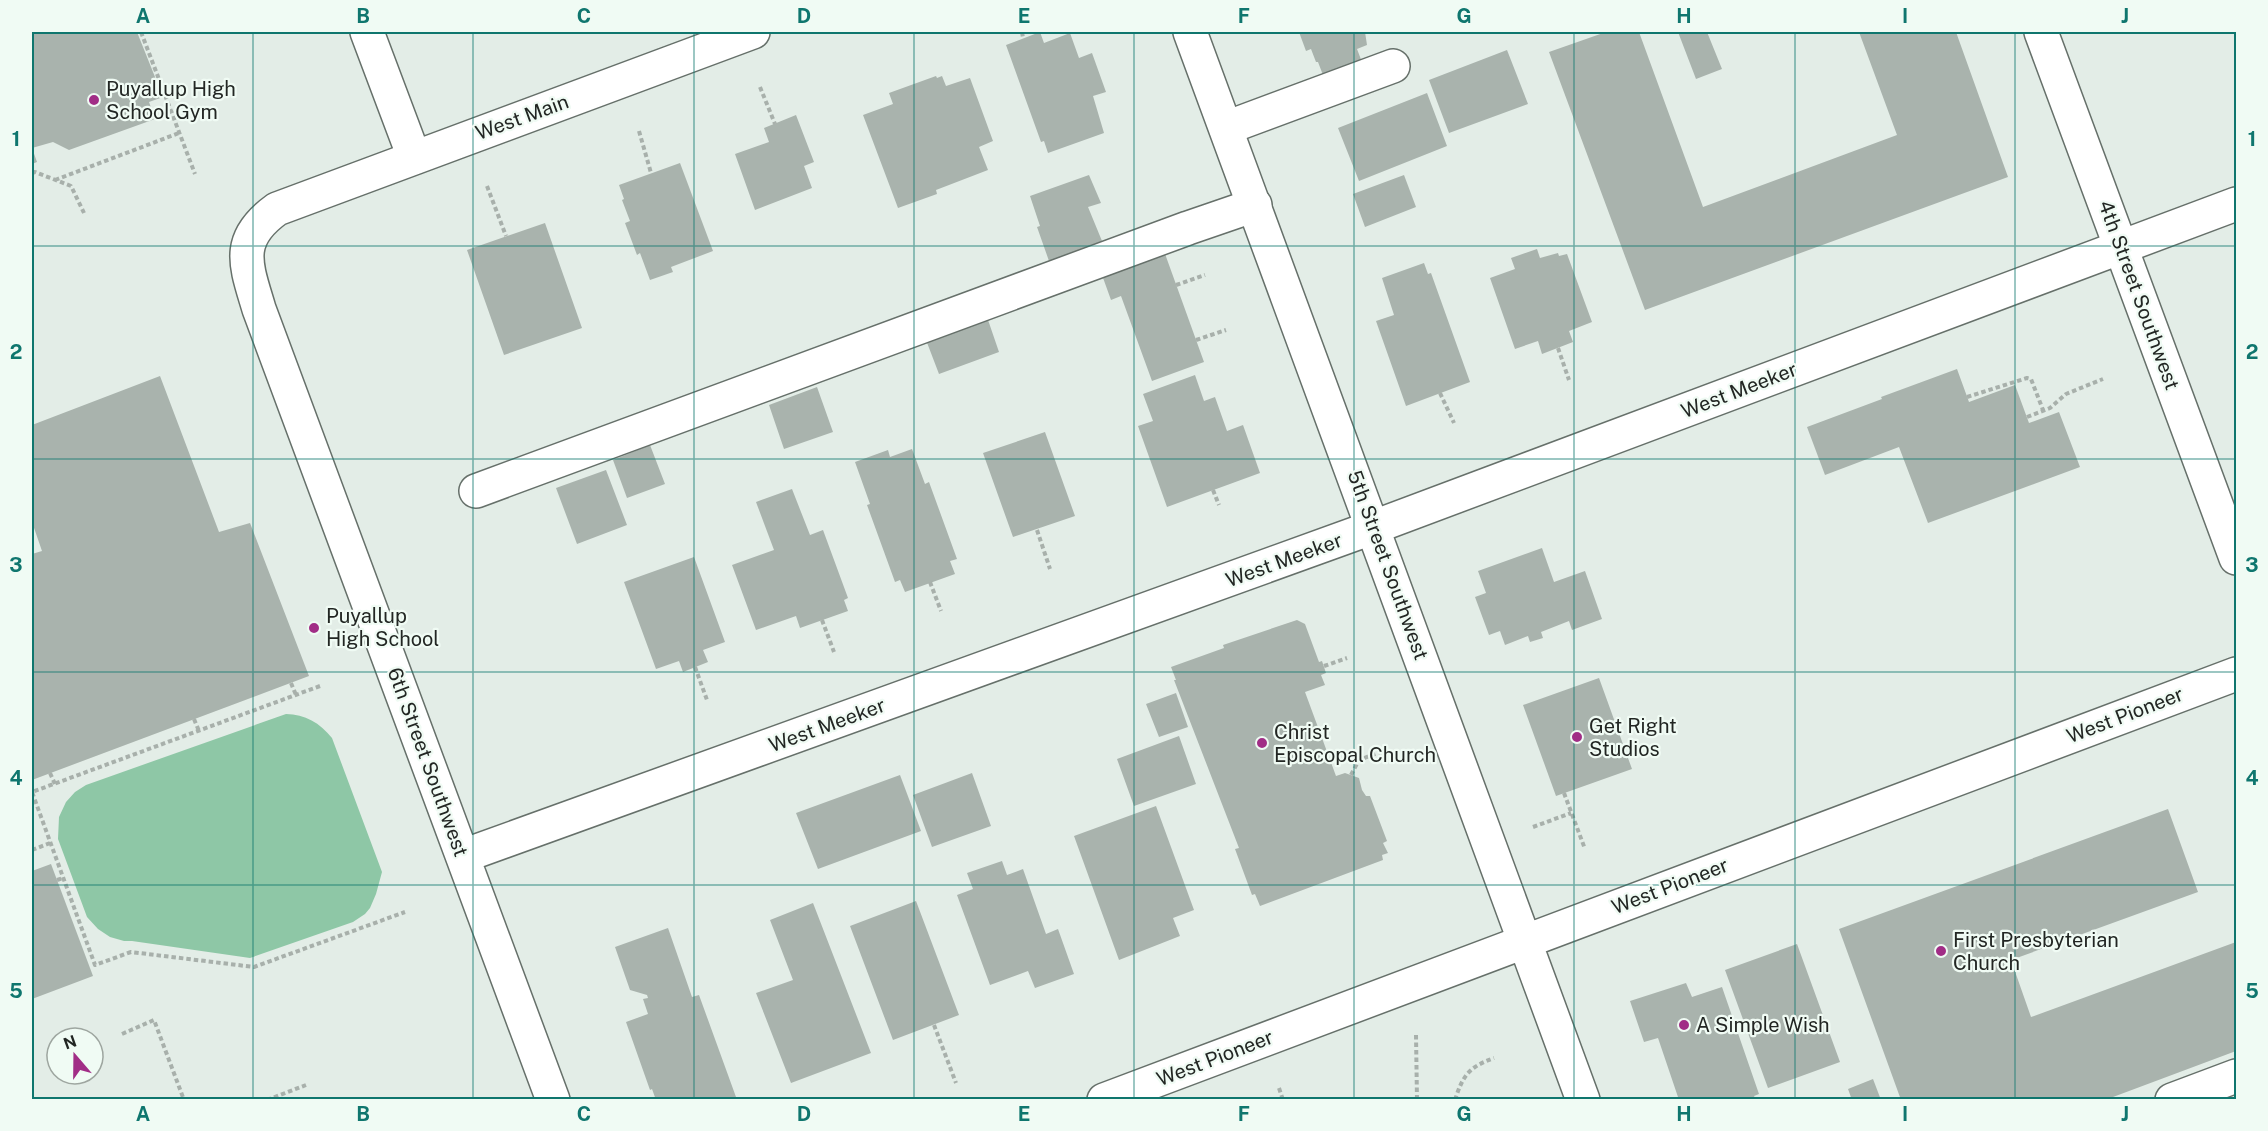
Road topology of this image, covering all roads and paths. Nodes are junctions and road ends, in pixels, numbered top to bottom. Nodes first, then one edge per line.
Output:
1 (141, 32) edge
2 (367, 32) edge
3 (753, 32) edge
4 (1022, 32) edge
5 (1190, 32) edge
6 (2041, 32) edge
7 (1023, 38) dead end
8 (1393, 66) dead end
9 (760, 87) dead end
10 (775, 124) dead end
11 (1226, 128) junction
12 (639, 131) dead end
13 (179, 133) junction
14 (414, 157) junction
15 (32, 173) edge
16 (651, 173) dead end
17 (195, 174) dead end
18 (55, 180) junction
19 (488, 186) dead end
20 (291, 204) joint
21 (2236, 204) edge
22 (1255, 205) junction
23 (84, 213) dead end
24 (506, 236) dead end
25 (2121, 247) junction
26 (1205, 275) dead end
27 (1176, 285) dead end
28 (1226, 330) dead end
29 (1196, 340) dead end
30 (1558, 348) dead end
31 (2103, 379) dead end
32 (1569, 380) dead end
33 (1440, 393) dead end
34 (1967, 397) dead end
35 (2043, 410) junction
36 (2027, 417) dead end
37 (1454, 423) dead end
38 (1213, 490) dead end
39 (476, 491) dead end
40 (1219, 505) dead end
41 (1374, 527) junction
42 (1037, 530) dead end
43 (2236, 558) edge
44 (1050, 569) dead end
45 (930, 582) dead end
46 (941, 611) dead end
47 (822, 620) dead end
48 (834, 652) dead end
49 (1347, 658) dead end
50 (1324, 666) dead end
51 (695, 667) dead end
52 (2236, 674) edge
53 (291, 683) dead end
54 (320, 686) dead end
55 (296, 695) junction
56 (706, 700) dead end
57 (194, 719) dead end
58 (199, 731) junction
59 (1380, 752) dead end
60 (50, 773) dead end
61 (1351, 775) dead end
62 (54, 784) junction
63 (1564, 793) dead end
64 (1571, 813) junction
65 (1533, 827) dead end
66 (50, 843) junction
67 (1585, 849) dead end
68 (32, 850) edge
69 (463, 856) junction
70 (63, 878) junction
71 (57, 880) dead end
72 (405, 912) dead end
73 (1525, 941) junction
74 (934, 1025) dead end
75 (122, 1034) dead end
76 (1416, 1035) dead end
77 (1494, 1058) dead end
78 (2236, 1076) edge
79 (956, 1083) dead end
80 (306, 1085) dead end
81 (1279, 1088) dead end
82 (184, 1100) edge
83 (267, 1100) edge
84 (554, 1100) edge
85 (1104, 1100) edge
86 (1283, 1100) edge
87 (1416, 1100) edge
88 (1455, 1100) edge
89 (1583, 1100) edge
90 (2172, 1100) edge

1 - 13 path
2 - 14 street
3 - 14 street, West Main
4 - 7 path
5 - 11 street, 5th Street Southwest
6 - 25 street, 4th Street Southwest
8 - 11 street
9 - 10 path
11 - 22 street, 5th Street Southwest
12 - 16 path
13 - 17 path
13 - 18 path
14 - 20 street, West Main
15 - 18 path
18 - 23 path
19 - 24 path
20 - 69 street, 6th Street Southwest
21 - 25 street, West Meeker
22 - 39 street
22 - 41 street, 5th Street Southwest
25 - 41 street, West Meeker
25 - 43 street, 4th Street Southwest
26 - 27 path
28 - 29 path
30 - 32 path
31 - 35 path
33 - 37 path
34 - 35 path
35 - 36 path
38 - 40 path
41 - 69 street, West Meeker
41 - 73 street, 5th Street Southwest
42 - 44 path
45 - 46 path
47 - 48 path
49 - 50 path
51 - 56 path
52 - 73 street, West Pioneer
53 - 55 path
54 - 55 path
55 - 58 path
57 - 58 path
58 - 62 path
59 - 61 path
60 - 62 path
62 - 66 path
63 - 64 path
64 - 65 path
64 - 67 path
66 - 68 path
66 - 70 path
69 - 84 street, 6th Street Southwest
70 - 71 path
70 - 72 path
73 - 85 street, West Pioneer
73 - 89 street, 5th Street Southwest
74 - 79 path
75 - 82 path
76 - 87 path
77 - 88 path
78 - 90 street
80 - 83 path
81 - 86 path

